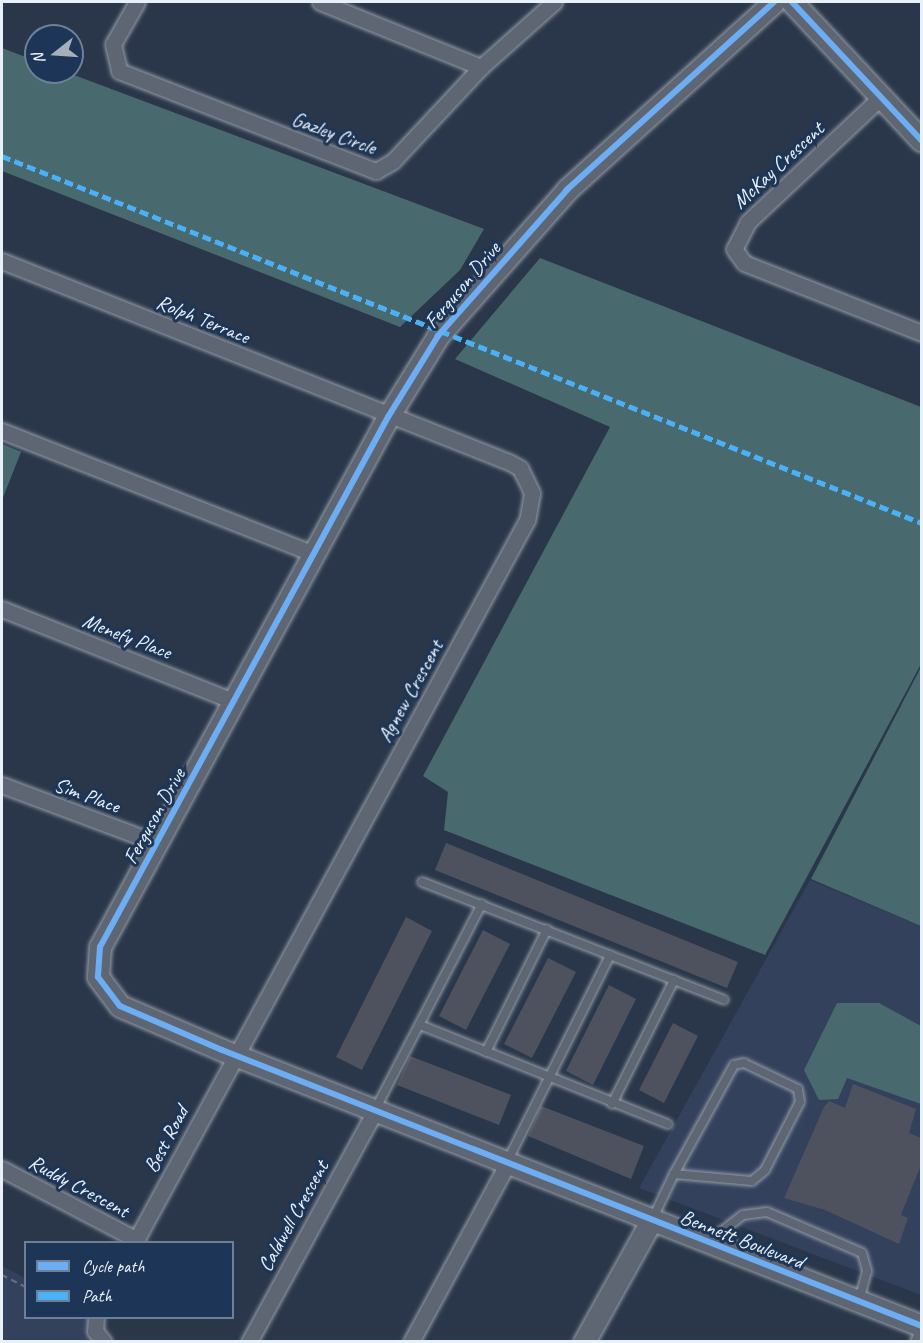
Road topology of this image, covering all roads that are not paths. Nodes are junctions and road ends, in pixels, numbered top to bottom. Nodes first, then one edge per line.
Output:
1 (137, 2) edge
2 (320, 2) edge
3 (554, 2) edge
4 (774, 2) edge
5 (792, 2) edge
6 (480, 67) junction
7 (881, 97) junction
8 (921, 141) edge
9 (2, 261) edge
10 (921, 333) edge
11 (388, 417) junction
12 (2, 431) edge
13 (315, 554) junction
14 (2, 609) edge
15 (237, 702) junction
16 (2, 785) edge
17 (158, 843) junction
18 (422, 882) dead end
19 (482, 904) junction
20 (547, 929) junction
21 (610, 955) junction
22 (674, 980) junction
23 (724, 1000) dead end
24 (420, 1025) junction
25 (486, 1052) junction
26 (234, 1055) junction
27 (549, 1078) junction
28 (612, 1104) junction
29 (375, 1112) junction
30 (668, 1124) dead end
31 (506, 1166) junction
32 (2, 1169) edge
33 (675, 1174) junction
34 (651, 1221) junction
35 (136, 1241) edge
36 (706, 1244) junction
37 (858, 1302) junction
38 (96, 1319) edge
39 (921, 1326) edge
40 (921, 1332) edge
41 (104, 1341) edge
42 (249, 1341) edge
43 (411, 1341) edge
44 (584, 1341) edge
45 (918, 1341) edge

1 - 6 street, Gazley Circle
2 - 6 street
3 - 6 street, Gazley Circle
4 - 11 street, Ferguson Drive
5 - 7 street
7 - 8 street
7 - 10 street, McKay Crescent
9 - 11 street, Rolph Terrace
11 - 13 street, Ferguson Drive
11 - 26 street, Agnew Crescent
12 - 13 street
13 - 15 street, Ferguson Drive
14 - 15 street, Menefy Place
15 - 17 street, Ferguson Drive
16 - 17 street, Sim Place
17 - 26 street, Ferguson Drive
18 - 19 lane
19 - 20 lane
19 - 24 lane
20 - 21 lane
20 - 25 lane
21 - 22 lane
21 - 27 lane
22 - 23 lane
22 - 28 lane
24 - 25 lane
24 - 29 lane
25 - 27 lane
26 - 29 street, Ferguson Drive
26 - 35 street, Best Road
27 - 28 lane
27 - 31 lane
28 - 30 lane
29 - 31 street, Ferguson Drive
29 - 42 street, Caldwell Crescent
31 - 34 street, Ferguson Drive
31 - 43 street
32 - 35 street, Ruddy Crescent
33 - 33 lane
33 - 34 lane
34 - 36 street, Bennett Boulevard
34 - 44 street
36 - 37 street, Bennett Boulevard
36 - 37 lane
37 - 39 street, Bennett Boulevard
38 - 41 street
40 - 45 street

